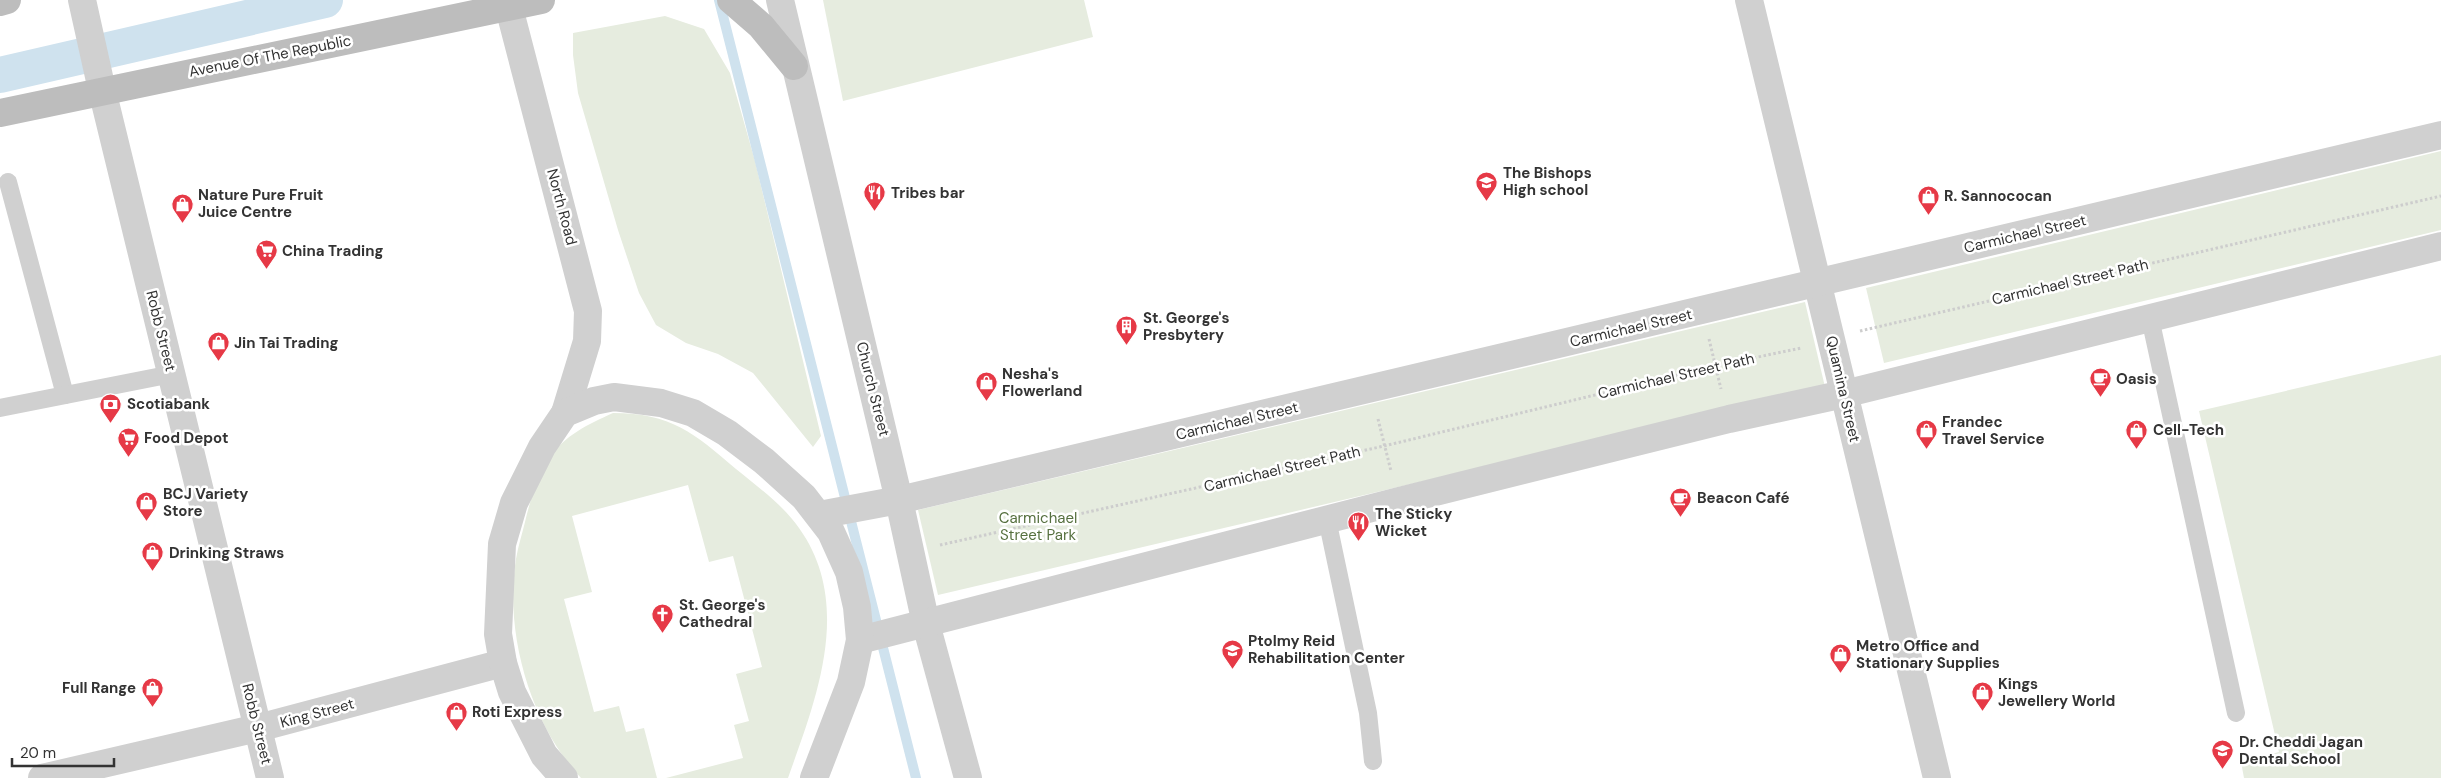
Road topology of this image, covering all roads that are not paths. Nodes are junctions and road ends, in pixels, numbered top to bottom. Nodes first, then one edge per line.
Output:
1 (7, 0) edge
2 (541, 0) edge
3 (731, 0) edge
4 (780, 0) edge
5 (1749, 0) edge
6 (0, 2) edge
7 (508, 4) edge
8 (84, 6) edge
9 (794, 66) junction
10 (102, 90) junction
11 (0, 113) edge
12 (2441, 135) edge
13 (8, 182) dead end
14 (2441, 246) edge
15 (1818, 283) junction
16 (2150, 318) junction
17 (172, 374) junction
18 (1844, 394) junction
19 (65, 395) junction
20 (0, 408) edge
21 (565, 413) junction
22 (899, 500) junction
23 (838, 512) junction
24 (1327, 519) junction
25 (926, 624) junction
26 (874, 636) junction
27 (503, 663) junction
28 (2236, 713) dead end
29 (258, 728) junction
30 (1373, 761) dead end
31 (42, 778) edge
32 (270, 778) edge
33 (564, 778) edge
34 (814, 778) edge
35 (968, 778) edge
36 (1937, 778) edge

1 - 6 main road
2 - 7 main road, Avenue Of The Republic
3 - 9 main road
4 - 9 street, Church Street
5 - 15 street, Quamina Street
7 - 10 main road, Avenue Of The Republic
7 - 21 street, North Road
8 - 10 street, Robb Street
9 - 22 street, Church Street
10 - 11 main road, Avenue Of The Republic
10 - 17 street, Robb Street
12 - 15 street, Carmichael Street
13 - 19 lane
14 - 16 street
15 - 18 street, Quamina Street
15 - 22 street, Carmichael Street
16 - 18 street
16 - 28 lane
17 - 19 lane
17 - 29 street, Robb Street
18 - 24 street
18 - 36 street, Quamina Street
19 - 20 lane
21 - 23 street
21 - 27 street, North Road
22 - 23 street, Carmichael Street
22 - 25 street, Church Street
23 - 26 street
24 - 25 street
24 - 30 lane
25 - 26 street
25 - 35 street, Church Street
26 - 34 street
27 - 29 street, King Street
27 - 33 street, North Road
29 - 31 street, King Street
29 - 32 street, Robb Street

